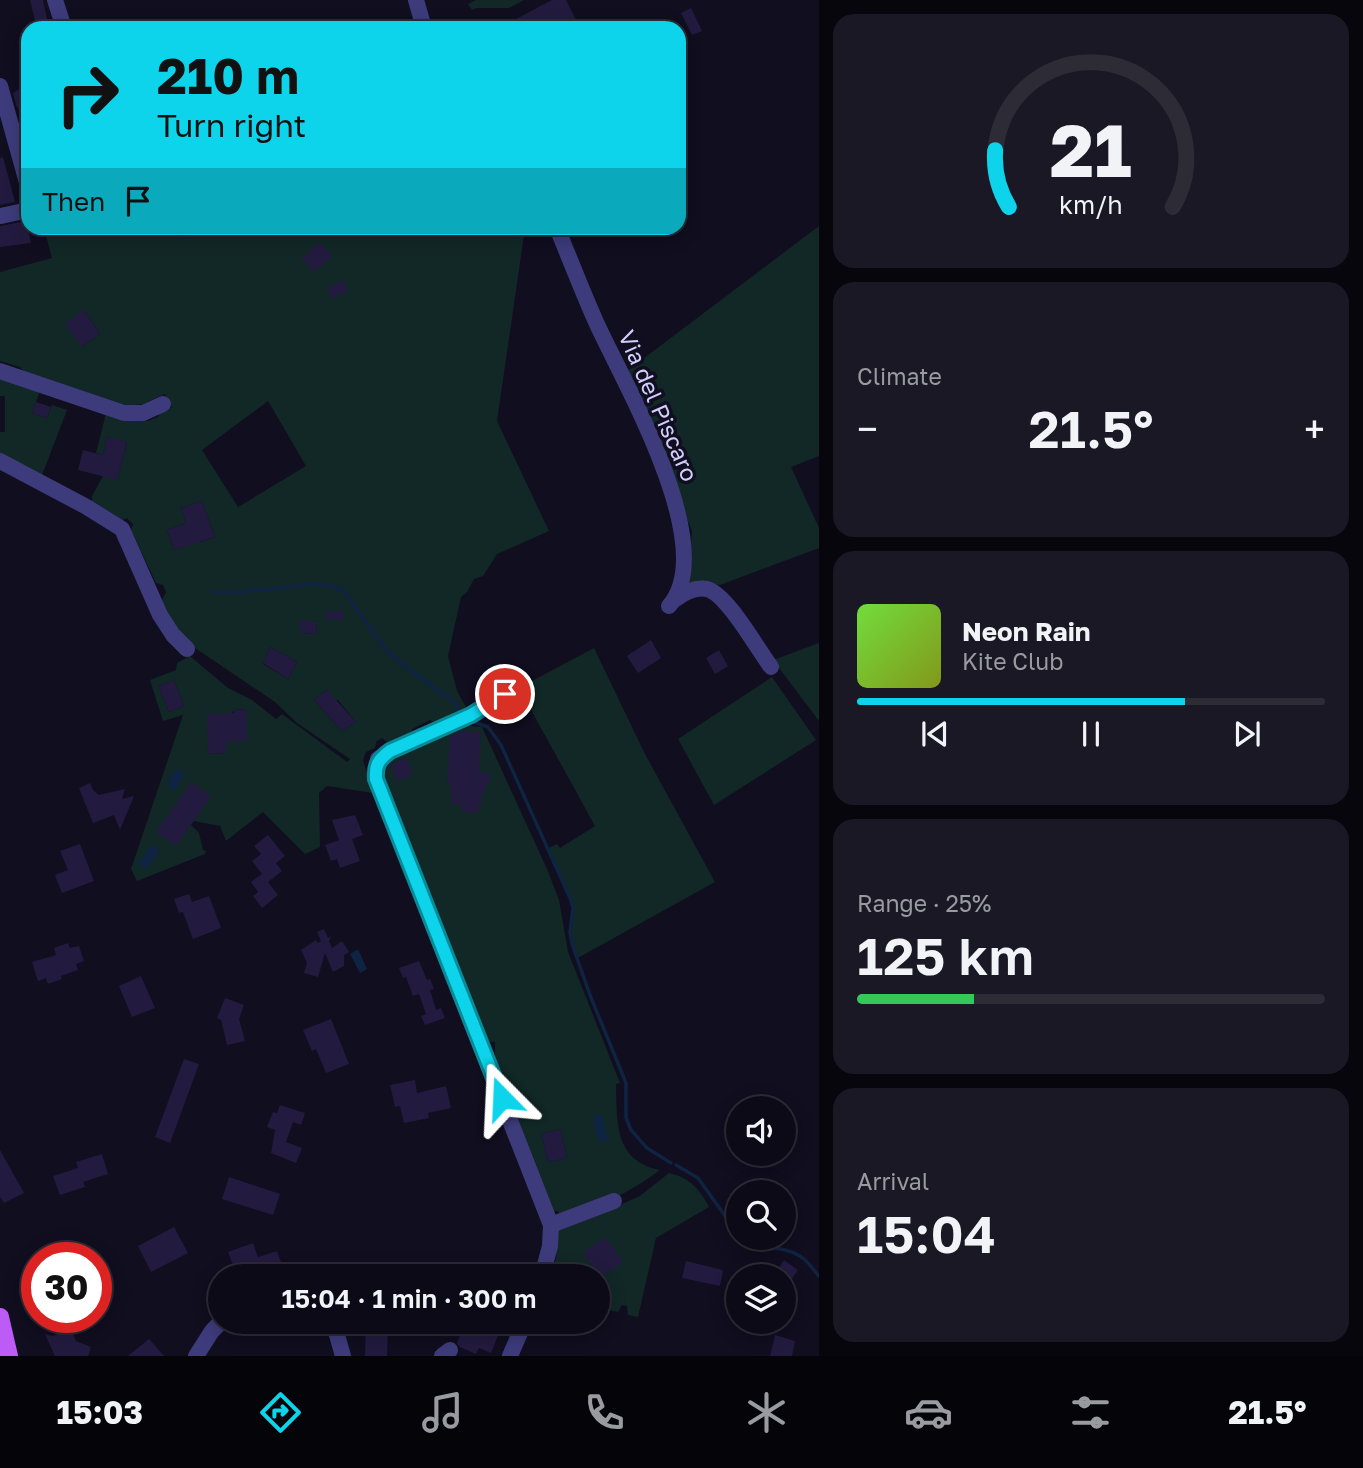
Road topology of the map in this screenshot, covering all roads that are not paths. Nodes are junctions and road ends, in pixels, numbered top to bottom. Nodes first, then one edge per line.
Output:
1 (55, 0) edge
2 (416, 0) edge
3 (62, 21) edge
4 (422, 21) edge
5 (0, 86) edge
6 (21, 161) edge
7 (21, 212) edge
8 (1, 216) edge
9 (560, 235) edge
10 (0, 371) edge
11 (163, 404) dead end
12 (0, 461) edge
13 (187, 649) dead end
14 (771, 667) dead end
15 (498, 702) dead end
16 (614, 1201) dead end
17 (551, 1225) junction
18 (545, 1264) edge
19 (0, 1317) edge
20 (210, 1334) edge
21 (337, 1334) edge
22 (519, 1334) edge
23 (9, 1356) edge
24 (196, 1356) edge
25 (343, 1356) edge
26 (510, 1356) edge

1 - 3 street
2 - 4 street
5 - 6 street
7 - 8 street
9 - 14 street, Via del Piscaro
10 - 11 street
12 - 13 street
15 - 17 street
16 - 17 street
17 - 18 street
19 - 23 main road
20 - 24 street
21 - 25 street
22 - 26 street

